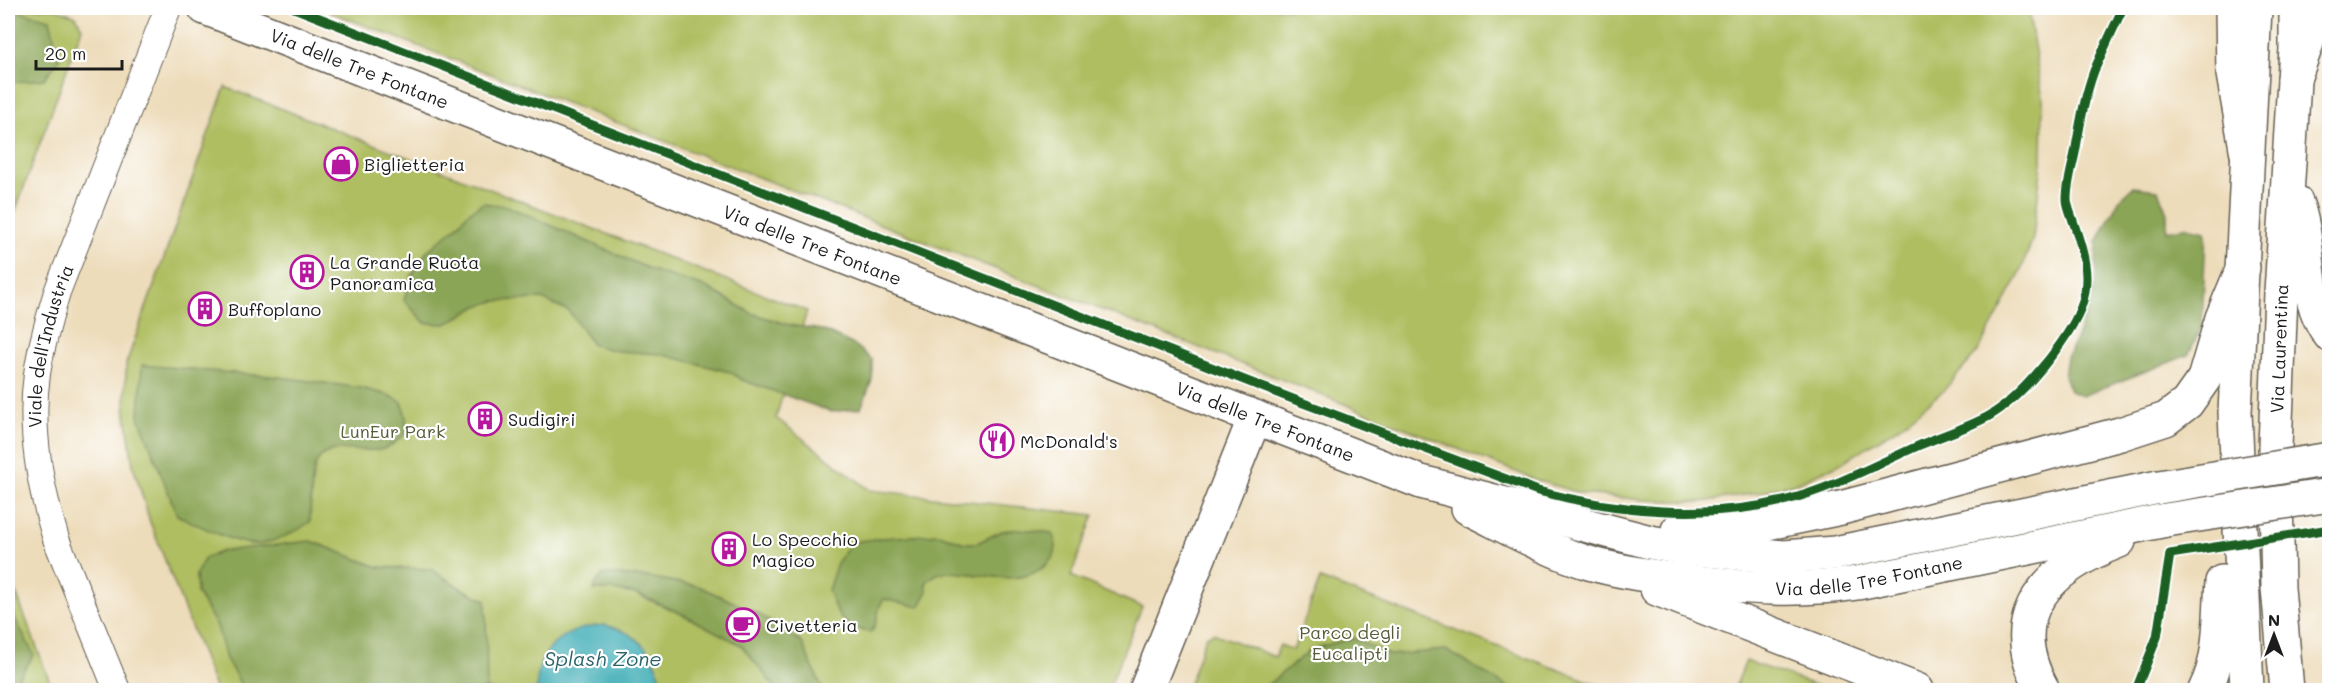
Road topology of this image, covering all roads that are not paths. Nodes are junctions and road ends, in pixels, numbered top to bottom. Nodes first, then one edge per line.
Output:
1 (168, 8) edge
2 (205, 8) edge
3 (2232, 8) edge
4 (2254, 8) edge
5 (2296, 8) edge
6 (2316, 8) edge
7 (2294, 79) junction
8 (2247, 154) junction
9 (2287, 181) junction
10 (2242, 268) junction
11 (2330, 335) edge
12 (2235, 412) junction
13 (1255, 417) junction
14 (2330, 459) edge
15 (1421, 482) junction
16 (2330, 495) edge
17 (2166, 520) junction
18 (1583, 523) junction
19 (1588, 563) junction
20 (117, 690) edge
21 (1146, 690) edge
22 (1917, 690) edge
23 (2043, 690) edge
24 (2205, 690) edge
25 (2247, 690) edge
26 (2288, 690) edge

1 - 20 street, Viale dell'Industria
2 - 13 main road, Via delle Tre Fontane
3 - 8 main road
4 - 8 main road
5 - 7 main road, Via Laurentina
6 - 7 main road
7 - 9 main road, Via Laurentina
8 - 10 main road
9 - 11 main road
9 - 26 main road, Via Laurentina
10 - 12 main road
10 - 18 main road
12 - 24 main road
12 - 25 main road
13 - 15 main road, Via delle Tre Fontane
13 - 21 main road
14 - 18 main road, Via delle Tre Fontane, bridge
15 - 18 main road, Via delle Tre Fontane
15 - 19 main road, Via delle Tre Fontane
16 - 17 main road, Via delle Tre Fontane, bridge
17 - 19 main road, Via delle Tre Fontane
17 - 23 main road
19 - 22 main road

